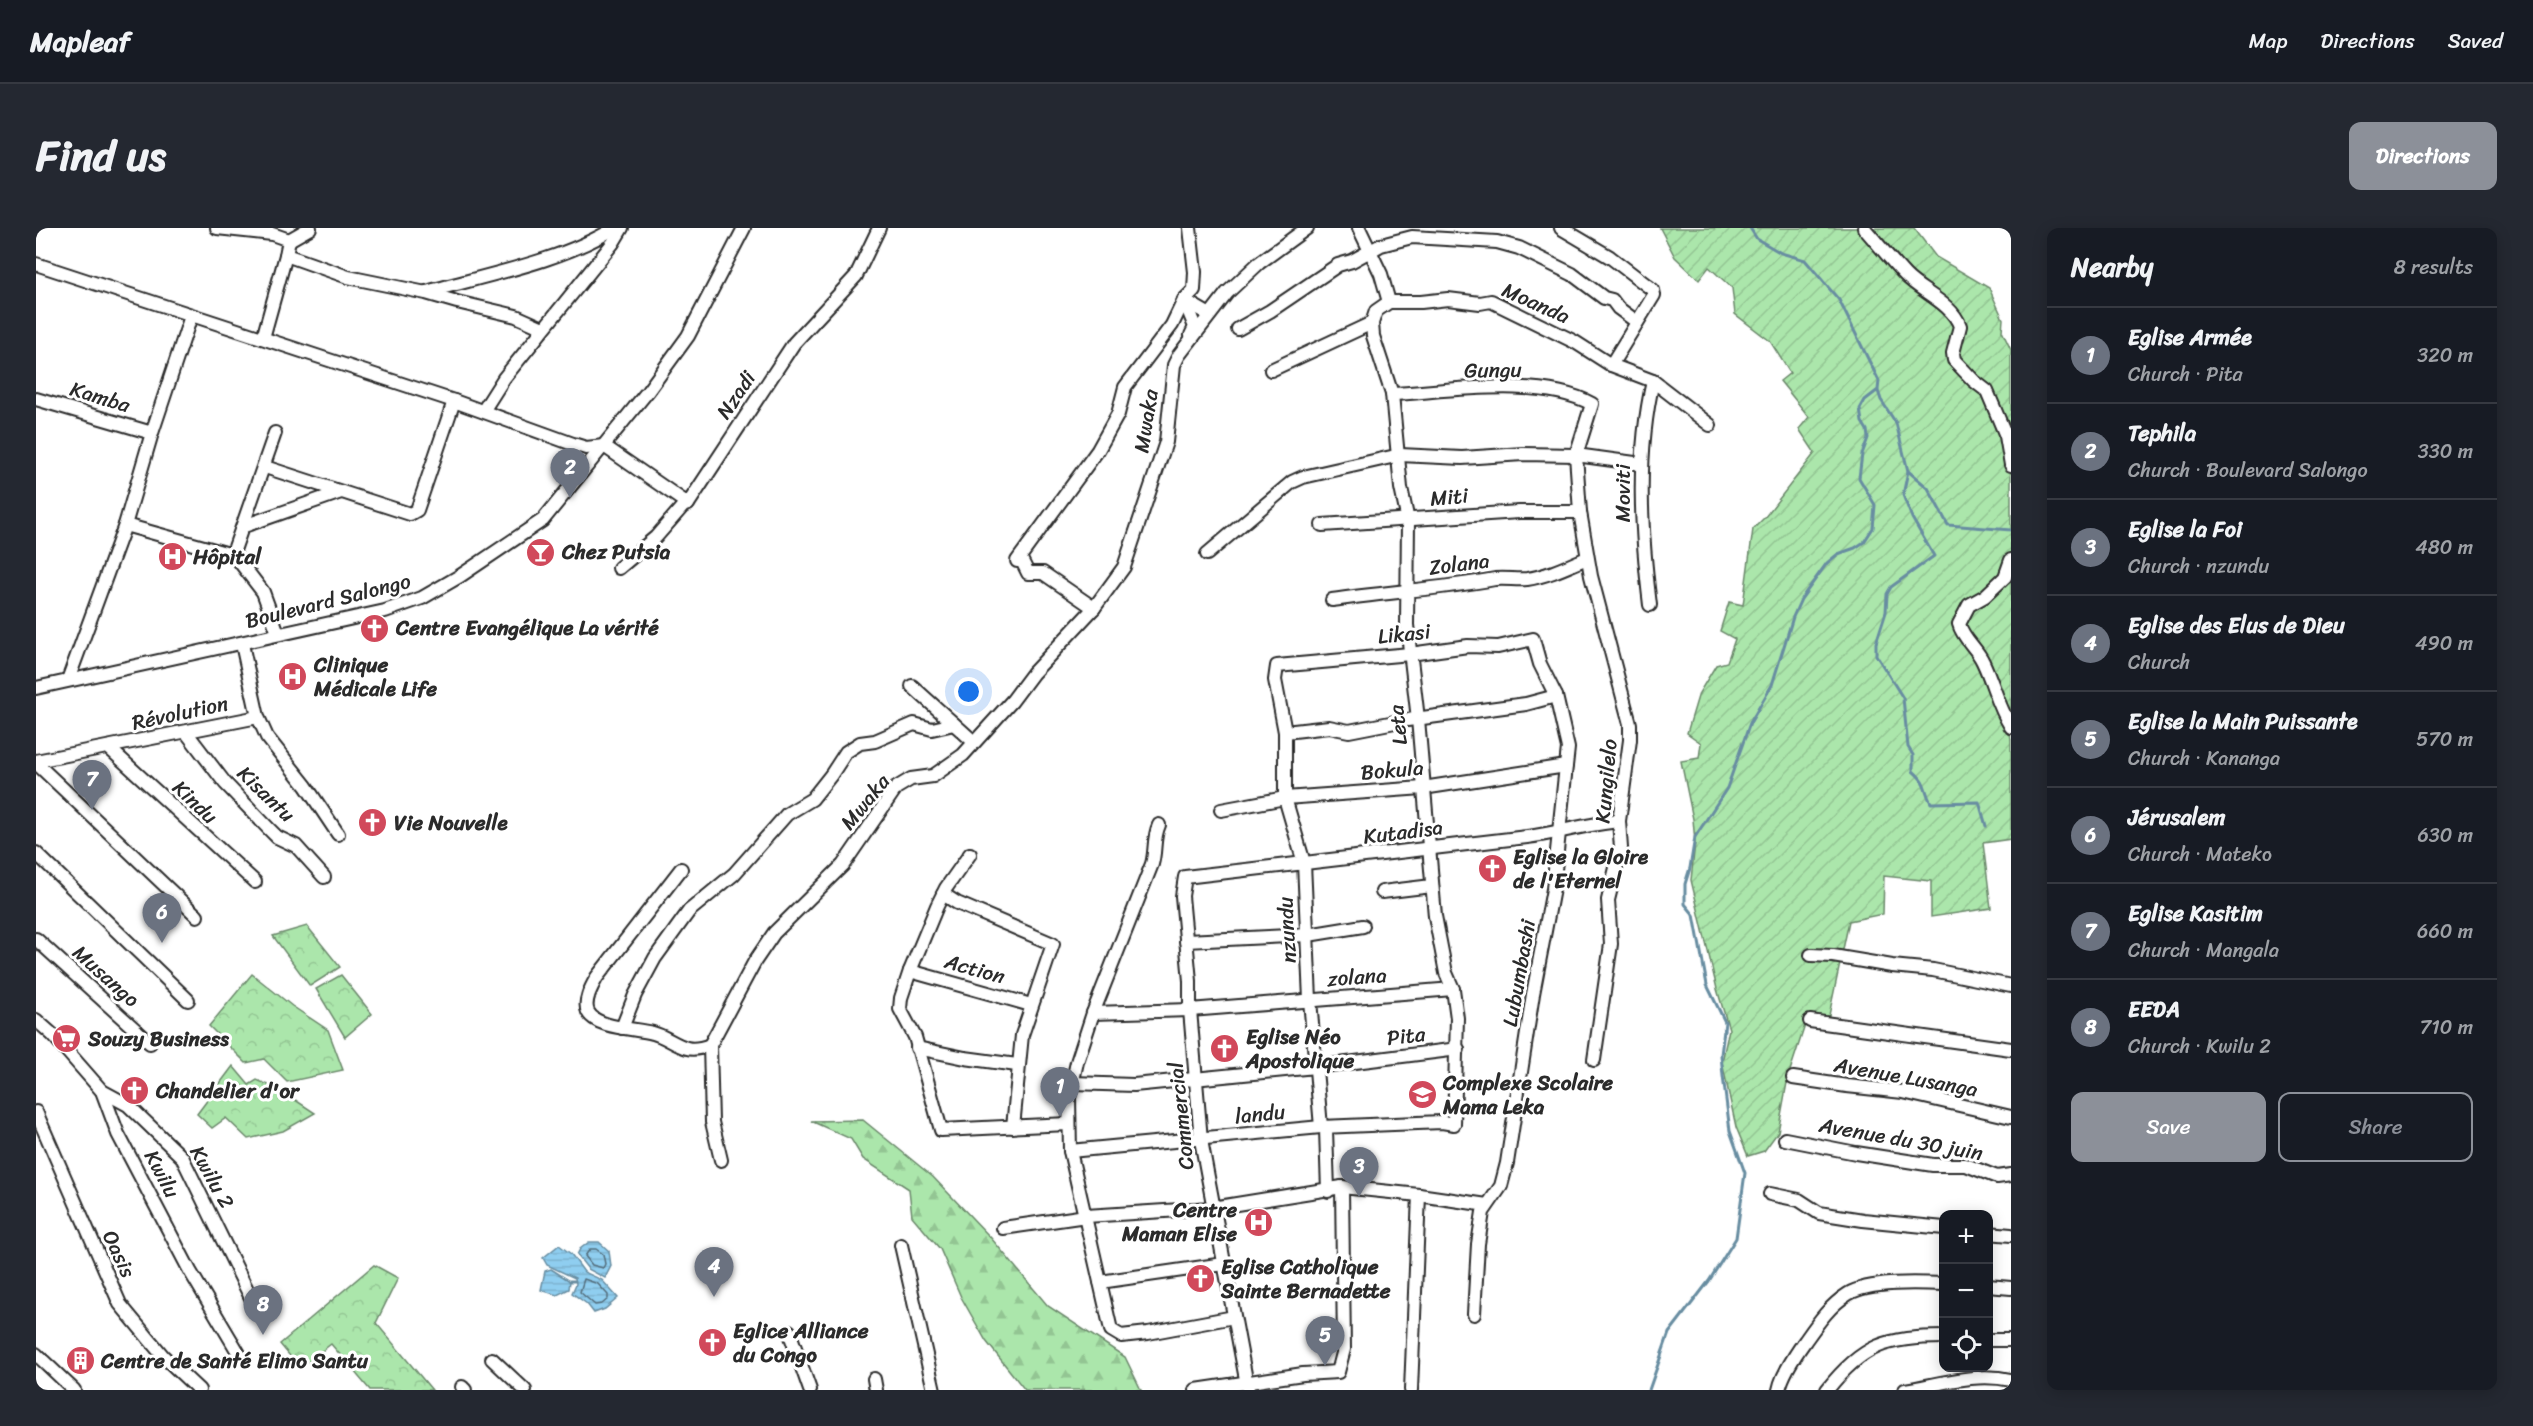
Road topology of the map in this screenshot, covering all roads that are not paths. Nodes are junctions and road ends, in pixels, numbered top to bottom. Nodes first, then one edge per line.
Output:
1 (217, 228) edge
2 (310, 228) edge
3 (615, 228) edge
4 (622, 228) edge
5 (744, 228) edge
6 (879, 228) edge
7 (1190, 228) edge
8 (1307, 228) edge
9 (1359, 228) edge
10 (1561, 228) edge
11 (1864, 228) edge
12 (289, 240) junction
13 (1370, 253) junction
14 (286, 255) junction
15 (36, 264) edge
16 (426, 292) junction
17 (1184, 300) junction
18 (1389, 302) junction
19 (1208, 314) junction
20 (191, 316) junction
21 (1637, 321) junction
22 (1372, 323) junction
23 (543, 328) junction
24 (1238, 329) dead end
25 (263, 338) junction
26 (1186, 347) junction
27 (1611, 365) junction
28 (1271, 370) dead end
29 (1653, 381) junction
30 (1392, 394) junction
31 (36, 399) edge
32 (454, 401) junction
33 (1592, 404) joint
34 (483, 411) junction
35 (1710, 425) dead end
36 (275, 433) dead end
37 (152, 434) junction
38 (604, 446) junction
39 (1400, 455) junction
40 (1576, 455) junction
41 (1642, 464) junction
42 (2011, 465) edge
43 (264, 467) junction
44 (341, 492) junction
45 (688, 504) junction
46 (1580, 512) junction
47 (1407, 521) junction
48 (124, 525) junction
49 (1322, 525) dead end
50 (244, 526) junction
51 (233, 553) junction
52 (1207, 554) dead end
53 (1587, 558) junction
54 (2011, 560) edge
55 (619, 568) dead end
56 (1409, 589) junction
57 (1332, 600) dead end
58 (1650, 605) dead end
59 (1094, 608) junction
60 (278, 633) junction
61 (1533, 639) joint
62 (242, 644) junction
63 (1410, 654) junction
64 (1277, 666) joint
65 (68, 680) junction
66 (912, 686) dead end
67 (36, 687) edge
68 (1556, 696) junction
69 (258, 717) junction
70 (1418, 719) junction
71 (954, 724) junction
72 (2011, 727) edge
73 (186, 732) junction
74 (1285, 732) junction
75 (974, 742) junction
76 (109, 748) junction
77 (36, 762) edge
78 (1566, 766) junction
79 (1423, 788) junction
80 (1285, 798) junction
81 (1221, 810) dead end
82 (1619, 821) junction
83 (1159, 825) dead end
84 (1559, 833) junction
85 (338, 834) dead end
86 (1429, 849) junction
87 (36, 853) edge
88 (970, 855) dead end
89 (1304, 863) junction
90 (681, 869) dead end
91 (1190, 875) joint
92 (324, 877) dead end
93 (255, 882) dead end
94 (1432, 886) junction
95 (1382, 892) dead end
96 (943, 894) junction
97 (197, 916) dead end
98 (1363, 926) dead end
99 (1308, 935) junction
100 (36, 939) edge
101 (1186, 941) junction
102 (1811, 956) dead end
103 (910, 971) junction
104 (2011, 986) edge
105 (1453, 989) junction
106 (188, 1000) dead end
107 (1310, 1000) junction
108 (1031, 1005) junction
109 (1190, 1010) junction
110 (1093, 1013) junction
111 (36, 1020) edge
112 (1810, 1022) dead end
113 (622, 1028) junction
114 (150, 1043) dead end
115 (710, 1045) junction
116 (917, 1048) junction
117 (1458, 1049) junction
118 (2011, 1049) edge
119 (1594, 1060) dead end
120 (1017, 1065) junction
121 (1315, 1067) junction
122 (1793, 1078) dead end
123 (1196, 1079) junction
124 (1072, 1083) junction
125 (102, 1091) junction
126 (36, 1112) edge
127 (2011, 1117) edge
128 (1454, 1124) joint
129 (1068, 1125) junction
130 (1013, 1127) junction
131 (1321, 1127) junction
132 (1785, 1139) dead end
133 (1201, 1140) junction
134 (1070, 1151) junction
135 (721, 1160) dead end
136 (2011, 1175) edge
137 (1342, 1187) junction
138 (1328, 1191) junction
139 (1770, 1194) dead end
140 (1419, 1195) junction
141 (1487, 1205) junction
142 (1212, 1208) junction
143 (1086, 1216) junction
144 (1003, 1227) dead end
145 (1939, 1227) edge
146 (1993, 1233) edge
147 (2011, 1235) edge
148 (901, 1245) dead end
149 (1224, 1264) junction
150 (1100, 1282) junction
151 (1939, 1284) edge
152 (1993, 1287) edge
153 (2011, 1288) edge
154 (256, 1308) dead end
155 (1474, 1314) dead end
156 (1234, 1317) junction
157 (789, 1331) dead end
158 (1939, 1337) edge
159 (1993, 1340) edge
160 (2011, 1340) edge
161 (36, 1354) edge
162 (241, 1356) dead end
163 (492, 1359) dead end
164 (2011, 1380) edge
165 (1247, 1386) edge
166 (75, 1390) edge
167 (199, 1390) edge
168 (525, 1390) edge
169 (810, 1390) edge
170 (934, 1390) edge
171 (1196, 1390) edge
172 (1411, 1390) edge
173 (1779, 1390) edge
174 (1827, 1390) edge
175 (1905, 1390) edge

1 - 12 street
2 - 12 street
3 - 16 street
4 - 23 street
5 - 38 street, Boulevard Salongo
6 - 45 street, Nzadi
7 - 17 street
8 - 19 street
9 - 13 street
10 - 21 street
11 - 42 street
12 - 14 street
13 - 18 street
13 - 21 street
13 - 24 street
14 - 16 street
14 - 25 street
15 - 20 street
16 - 23 street
17 - 19 street
17 - 26 street
17 - 59 street
18 - 22 street
18 - 27 street, Moanda
19 - 26 street
20 - 25 street
20 - 37 street
21 - 27 street
22 - 28 street
22 - 30 street, Leta
23 - 34 street
25 - 32 street
26 - 59 street, Mwaka
27 - 29 street, Moanda
29 - 35 street, Moanda
29 - 41 street, Moviti
30 - 33 street, Gungu
30 - 39 street, Leta
31 - 37 street, Kamba
32 - 34 street
32 - 44 street
33 - 40 street, Kungilelo
34 - 38 street
36 - 43 street
37 - 48 street
38 - 45 street
38 - 60 street, Boulevard Salongo
39 - 40 street
39 - 47 street, Leta
39 - 52 street
40 - 41 street
40 - 46 street, Kungilelo
41 - 58 street, Moviti
43 - 44 street
43 - 50 street
44 - 50 street
45 - 55 street, Nzadi
46 - 47 street, Miti
46 - 53 street, Kungilelo
47 - 49 street, Miti
47 - 56 street, Leta
48 - 51 street
48 - 65 street
50 - 51 street
51 - 60 street
53 - 56 street, Zolana
53 - 82 street, Kungilelo
54 - 72 street
56 - 57 street, Zolana
56 - 63 street, Leta
59 - 75 street, Mwaka
60 - 62 street, Boulevard Salongo
61 - 63 street, Likasi
61 - 68 street, Lubumbashi
62 - 65 street, Boulevard Salongo
62 - 69 street, Révolution
63 - 64 street, Likasi
63 - 70 street, Leta
64 - 74 street, nzundu
65 - 67 street, Boulevard Salongo
66 - 71 street
68 - 70 street
68 - 78 street, Lubumbashi
69 - 73 street, Révolution
69 - 85 street
70 - 74 street
70 - 79 street, Leta
71 - 75 street
71 - 113 street
73 - 76 street, Révolution
73 - 92 street, Kisantu
74 - 80 street, nzundu
75 - 115 street, Mwaka
76 - 77 street, Révolution
76 - 93 street, Kindu
77 - 97 street
78 - 79 street, Bokula
78 - 84 street, Lubumbashi
79 - 80 street, Bokula
79 - 86 street, Leta
80 - 81 street, Bokula
80 - 89 street, nzundu
82 - 84 street, Kutadisa
82 - 119 street, Kungilelo
83 - 110 street
84 - 86 street, Kutadisa
84 - 141 street, Lubumbashi
86 - 89 street, Kutadisa
86 - 94 street, Leta
87 - 106 street
88 - 96 street
89 - 91 street, Kutadisa
89 - 99 street, nzundu
90 - 113 street
91 - 101 street, Commercial
94 - 95 street
94 - 105 street, Leta
96 - 103 street
96 - 108 street
98 - 99 street
99 - 101 street
99 - 107 street, nzundu
100 - 114 street, Musango
101 - 109 street, Commercial
102 - 104 street
103 - 108 street, Action
103 - 116 street
105 - 107 street, zolana
105 - 117 street, Leta
107 - 109 street, zolana
107 - 121 street, nzundu
108 - 120 street
109 - 110 street, zolana
109 - 123 street, Commercial
110 - 124 street
111 - 125 street, Kwilu
112 - 118 street, Avenue Lusanga
113 - 115 street
115 - 135 street, Mwaka
116 - 120 street
116 - 130 street
117 - 121 street, Pita
117 - 128 street, Leta
120 - 130 street
121 - 123 street, Pita
121 - 131 street, nzundu
122 - 127 street, Avenue Lusanga
123 - 124 street, Pita
123 - 133 street, Commercial
124 - 129 street
125 - 154 street, Kwilu 2
125 - 162 street, Kwilu
126 - 167 street, Oasis
128 - 131 street, landu
129 - 130 street
129 - 134 street
131 - 133 street, landu
131 - 138 street, nzundu
132 - 136 street, Avenue du 30 juin
133 - 134 street, landu
133 - 142 street, Commercial
134 - 143 street
137 - 138 street
137 - 140 street
137 - 165 street
138 - 142 street
139 - 145 street
140 - 141 street
140 - 172 street
141 - 155 street, Lubumbashi
142 - 143 street
142 - 149 street, Commercial
143 - 144 street
143 - 150 street
146 - 147 street
148 - 170 street
149 - 150 street
149 - 156 street, Commercial
150 - 156 street
151 - 173 street
152 - 153 street
156 - 165 street, Commercial
157 - 169 street
158 - 174 street
159 - 160 street
161 - 166 street
163 - 168 street
164 - 175 street
165 - 171 street

